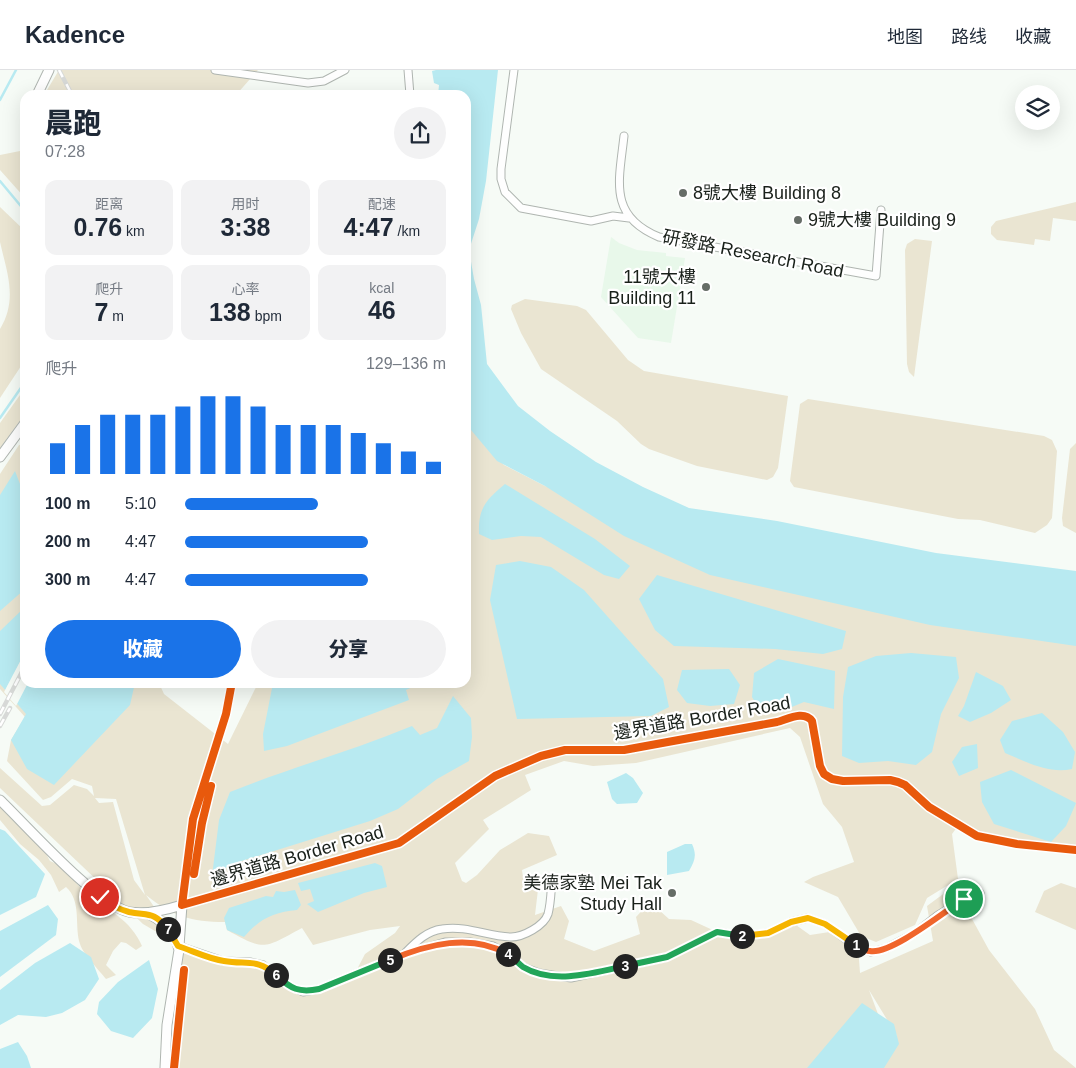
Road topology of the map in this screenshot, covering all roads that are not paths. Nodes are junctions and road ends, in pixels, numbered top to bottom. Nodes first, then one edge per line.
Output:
1 (49, 70) edge
2 (215, 70) edge
3 (345, 70) edge
4 (408, 70) edge
5 (514, 70) edge
6 (39, 90) edge
7 (410, 90) edge
8 (624, 136) dead end
9 (881, 210) dead end
10 (629, 218) junction
11 (20, 429) edge
12 (0, 457) edge
13 (231, 688) edge
14 (0, 800) edge
15 (1076, 850) edge
16 (552, 879) dead end
17 (980, 893) dead end
18 (182, 905) junction
19 (146, 913) junction
20 (178, 946) junction
21 (404, 954) junction
22 (165, 1068) edge

1 - 6 street
2 - 3 street
4 - 7 street
5 - 10 street
8 - 10 street
9 - 10 street, 研發路 Research Road
11 - 12 street
13 - 18 street
14 - 19 street
15 - 18 street, 邊界道路 Border Road
16 - 21 street
17 - 21 street
18 - 19 street
18 - 20 street
19 - 20 street
20 - 21 street
20 - 22 street

